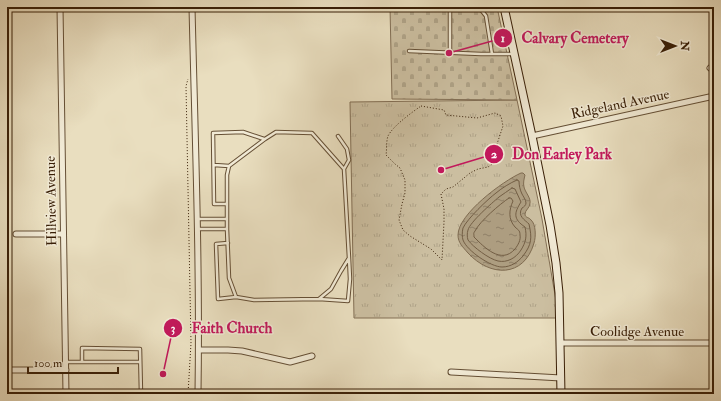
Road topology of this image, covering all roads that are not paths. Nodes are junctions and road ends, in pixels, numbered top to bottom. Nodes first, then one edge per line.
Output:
1 (60, 7) edge
2 (192, 7) edge
3 (504, 7) edge
4 (450, 8) edge
5 (409, 51) dead end
6 (450, 52) junction
7 (492, 54) junction
8 (514, 54) junction
9 (714, 96) edge
10 (338, 136) dead end
11 (532, 136) junction
12 (265, 139) junction
13 (214, 165) junction
14 (229, 166) junction
15 (344, 169) junction
16 (227, 204) junction
17 (197, 219) junction
18 (227, 219) junction
19 (198, 229) junction
20 (227, 229) junction
21 (16, 234) dead end
22 (63, 234) junction
23 (228, 243) junction
24 (349, 258) junction
25 (236, 297) junction
26 (319, 299) junction
27 (714, 343) edge
28 (560, 344) junction
29 (198, 350) junction
30 (312, 356) dead end
31 (66, 362) junction
32 (82, 362) junction
33 (140, 362) junction
34 (7, 370) edge
35 (66, 370) junction
36 (451, 372) dead end
37 (560, 378) junction
38 (66, 394) edge
39 (141, 394) edge
40 (198, 394) edge
41 (561, 394) edge

1 - 22 street, Hillview Avenue
2 - 17 street
3 - 8 main road
4 - 6 lane
4 - 7 lane
5 - 6 lane
6 - 7 lane
7 - 8 lane
8 - 11 main road
9 - 11 street, Ridgeland Avenue
10 - 15 lane
11 - 28 main road
12 - 13 lane
12 - 14 lane
12 - 15 lane
13 - 14 lane
13 - 16 lane
14 - 16 lane
15 - 24 lane
16 - 18 lane
17 - 18 lane
17 - 19 street
18 - 20 lane
19 - 20 lane
19 - 29 street
20 - 23 lane
21 - 22 street
22 - 31 street, Hillview Avenue
23 - 25 lane
23 - 25 lane
24 - 26 lane
24 - 26 lane
25 - 26 lane
27 - 28 street, Coolidge Avenue
28 - 37 main road
29 - 30 street
29 - 40 street
31 - 32 lane
31 - 35 street, Hillview Avenue
32 - 33 lane
32 - 33 lane
33 - 39 lane
34 - 35 street
35 - 38 street, Hillview Avenue
36 - 37 street
37 - 41 main road

